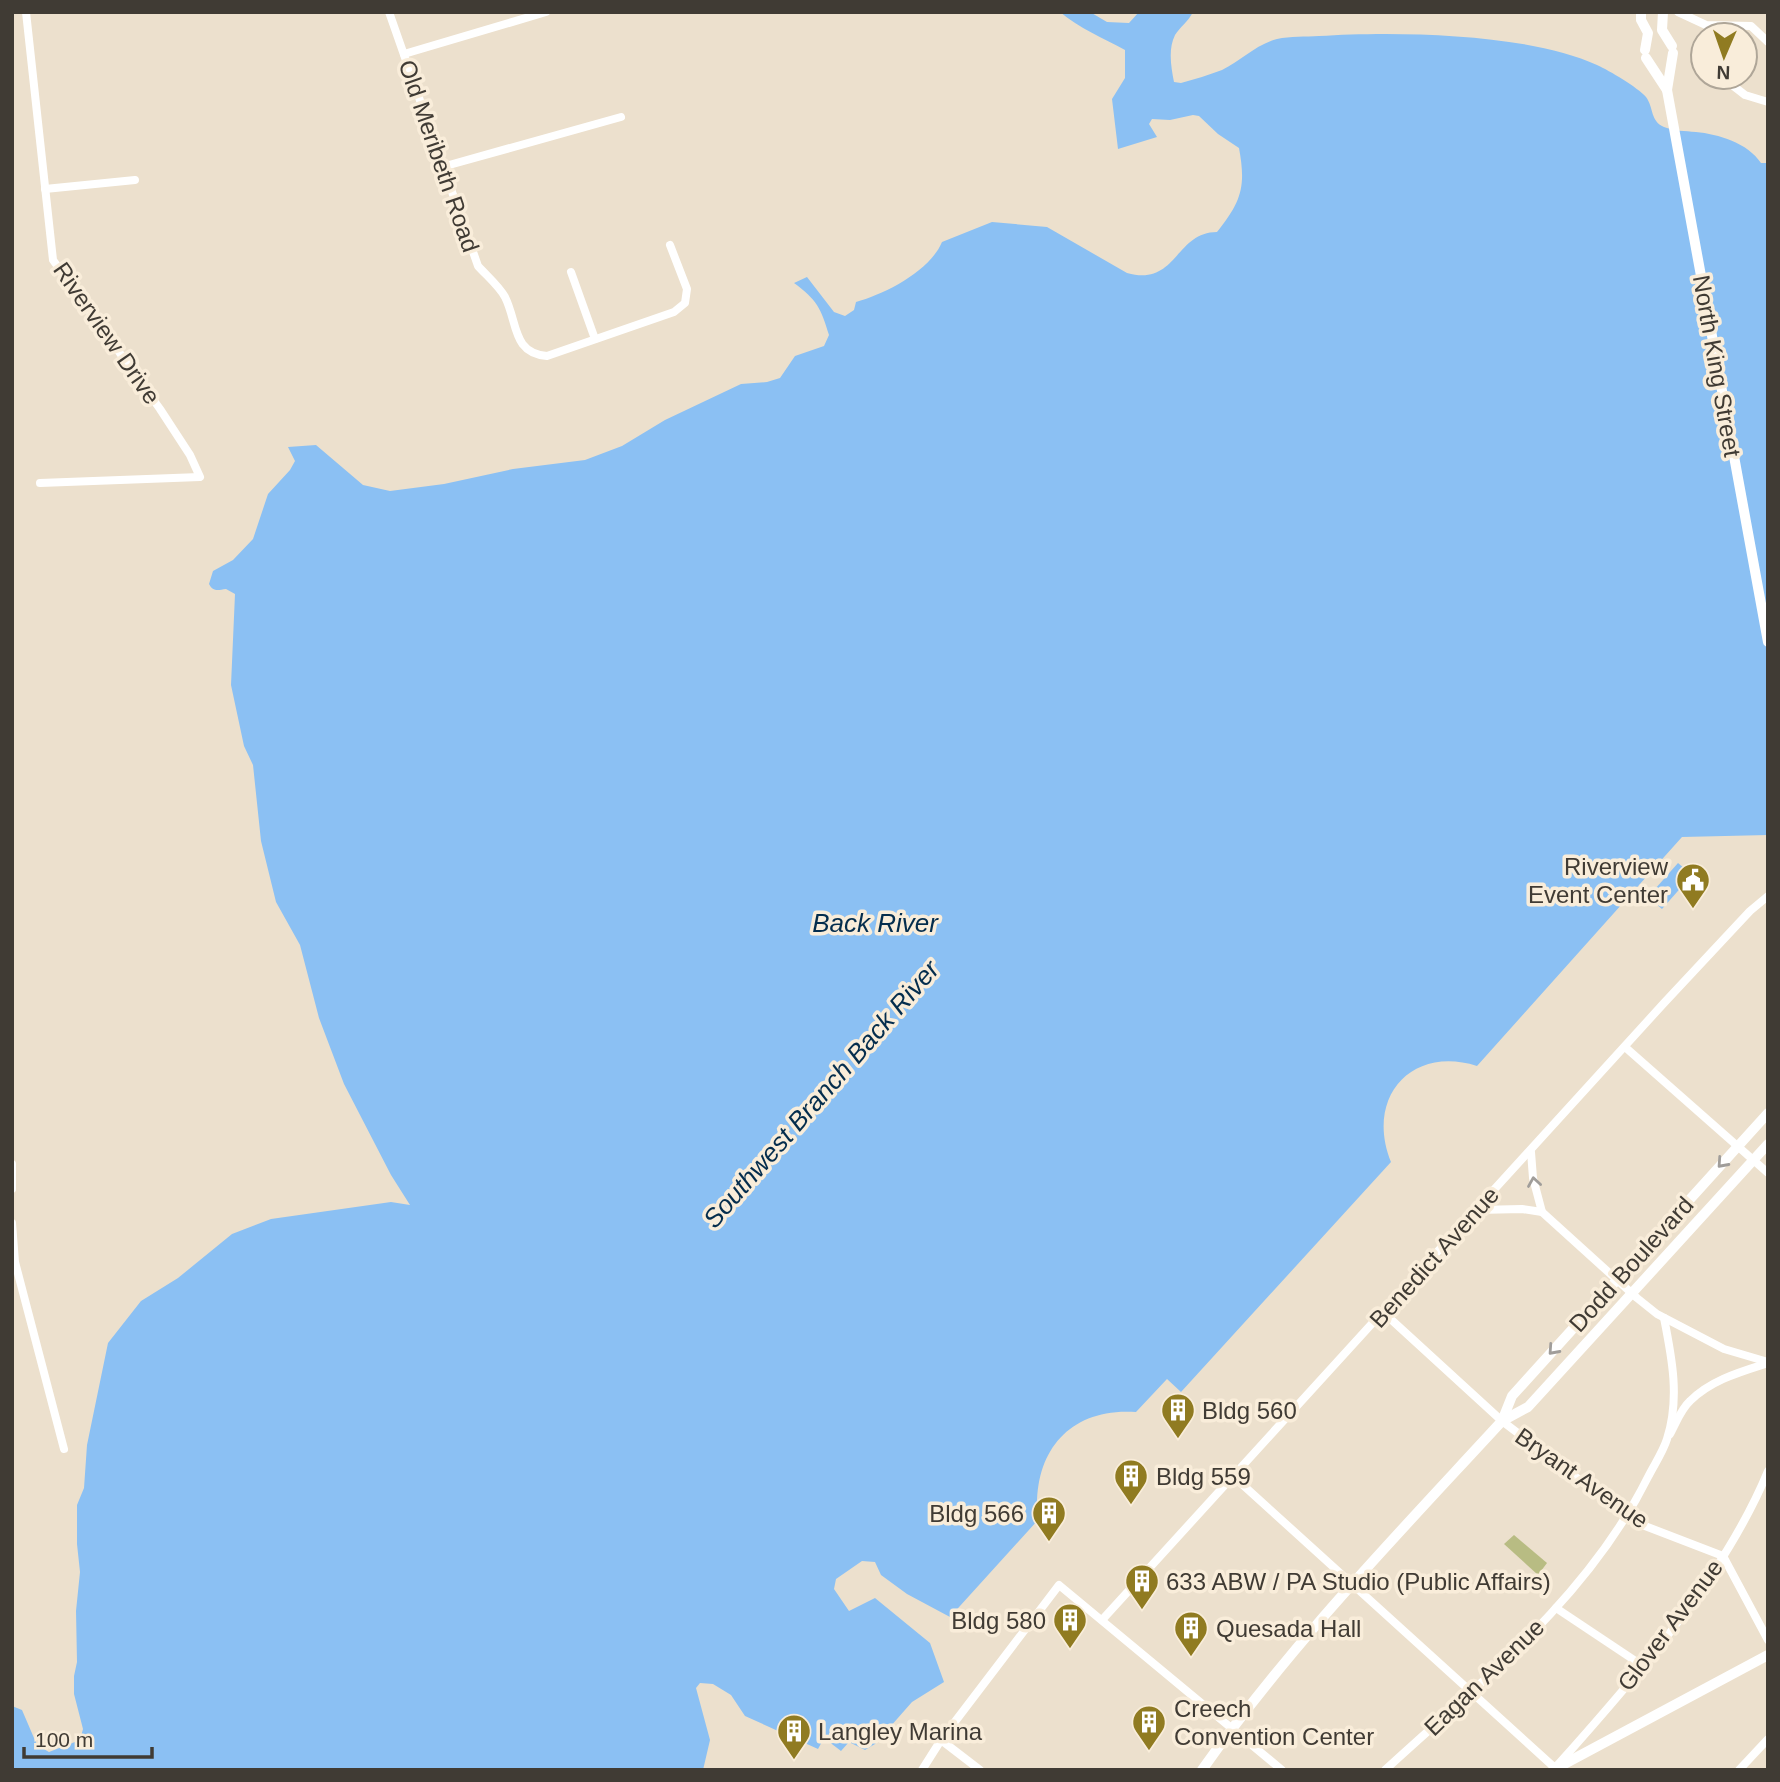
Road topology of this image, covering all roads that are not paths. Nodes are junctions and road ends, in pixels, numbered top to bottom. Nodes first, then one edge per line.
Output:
1 (26, 12) edge
2 (388, 12) edge
3 (546, 12) edge
4 (1641, 12) edge
5 (1663, 12) edge
6 (1678, 12) edge
7 (1768, 42) edge
8 (404, 54) junction
9 (1667, 90) junction
10 (1740, 91) edge
11 (1768, 102) edge
12 (621, 117) dead end
13 (442, 167) junction
14 (135, 180) dead end
15 (45, 189) junction
16 (670, 245) dead end
17 (571, 272) dead end
18 (596, 339) junction
19 (40, 483) dead end
20 (1768, 642) edge
21 (1768, 896) edge
22 (1625, 1047) junction
23 (1768, 1113) edge
24 (1768, 1144) edge
25 (1738, 1146) junction
26 (1531, 1152) junction
27 (1754, 1160) junction
28 (12, 1164) edge
29 (1768, 1173) edge
30 (12, 1189) edge
31 (1477, 1210) junction
32 (1542, 1212) junction
33 (12, 1223) edge
34 (1617, 1279) junction
35 (1632, 1294) junction
36 (1384, 1313) junction
37 (1664, 1318) junction
38 (1768, 1363) edge
39 (1502, 1421) junction
40 (1667, 1439) junction
41 (64, 1449) dead end
42 (1768, 1471) edge
43 (1233, 1476) junction
44 (1627, 1516) junction
45 (1723, 1556) junction
46 (1352, 1582) junction
47 (1556, 1608) junction
48 (1102, 1620) junction
49 (1768, 1640) edge
50 (1768, 1655) edge
51 (1643, 1666) junction
52 (1471, 1693) junction
53 (1231, 1728) junction
54 (1768, 1739) edge
55 (941, 1740) junction
56 (1554, 1769) edge
57 (922, 1770) edge
58 (980, 1770) edge
59 (1202, 1770) edge
60 (1282, 1770) edge
61 (1385, 1770) edge
62 (1739, 1770) edge

1 - 15 street, Riverview Drive
2 - 8 street, Old Meribeth Road
3 - 8 street
4 - 9 main road, North King Street
5 - 9 main road, North King Street
6 - 7 street
8 - 13 street, Old Meribeth Road
9 - 20 main road, North King Street
10 - 11 street
12 - 13 street
13 - 18 street, Old Meribeth Road
14 - 15 street
15 - 19 street, Riverview Drive
16 - 18 street, Old Meribeth Road
17 - 18 street
21 - 22 street, Benedict Avenue
22 - 25 street
22 - 26 street, Benedict Avenue
23 - 25 street, Dodd Boulevard
24 - 27 street, Dodd Boulevard
25 - 27 street
25 -> 34 street, Dodd Boulevard
26 - 31 street, Benedict Avenue
32 -> 26 street
27 - 29 street
27 - 35 street, Dodd Boulevard
28 - 30 street
31 - 32 street
31 - 36 street, Benedict Avenue
32 - 34 street
33 - 41 street
34 - 35 street
34 -> 39 street, Dodd Boulevard
35 - 37 street
35 - 39 street, Dodd Boulevard
36 - 39 street, Bryant Avenue
36 - 43 street, Benedict Avenue
37 - 38 street
37 - 40 street, Eagan Avenue
38 - 40 street, Eagan Avenue
39 - 44 street, Bryant Avenue
39 - 46 street, Dodd Boulevard
40 - 44 street, Eagan Avenue
42 - 45 street, Glover Avenue
43 - 46 street
43 - 48 street, Benedict Avenue
44 - 45 street, Bryant Avenue
44 - 47 street, Eagan Avenue
45 - 49 street
45 - 51 street, Glover Avenue
46 - 52 street
46 - 53 street, Dodd Boulevard
47 - 51 street
47 - 52 street, Eagan Avenue
48 - 53 street
48 - 55 street
50 - 56 street
51 - 56 street, Glover Avenue
52 - 56 street
52 - 61 street, Eagan Avenue
53 - 59 street, Dodd Boulevard
53 - 60 street
54 - 62 street
55 - 57 street
55 - 58 street

